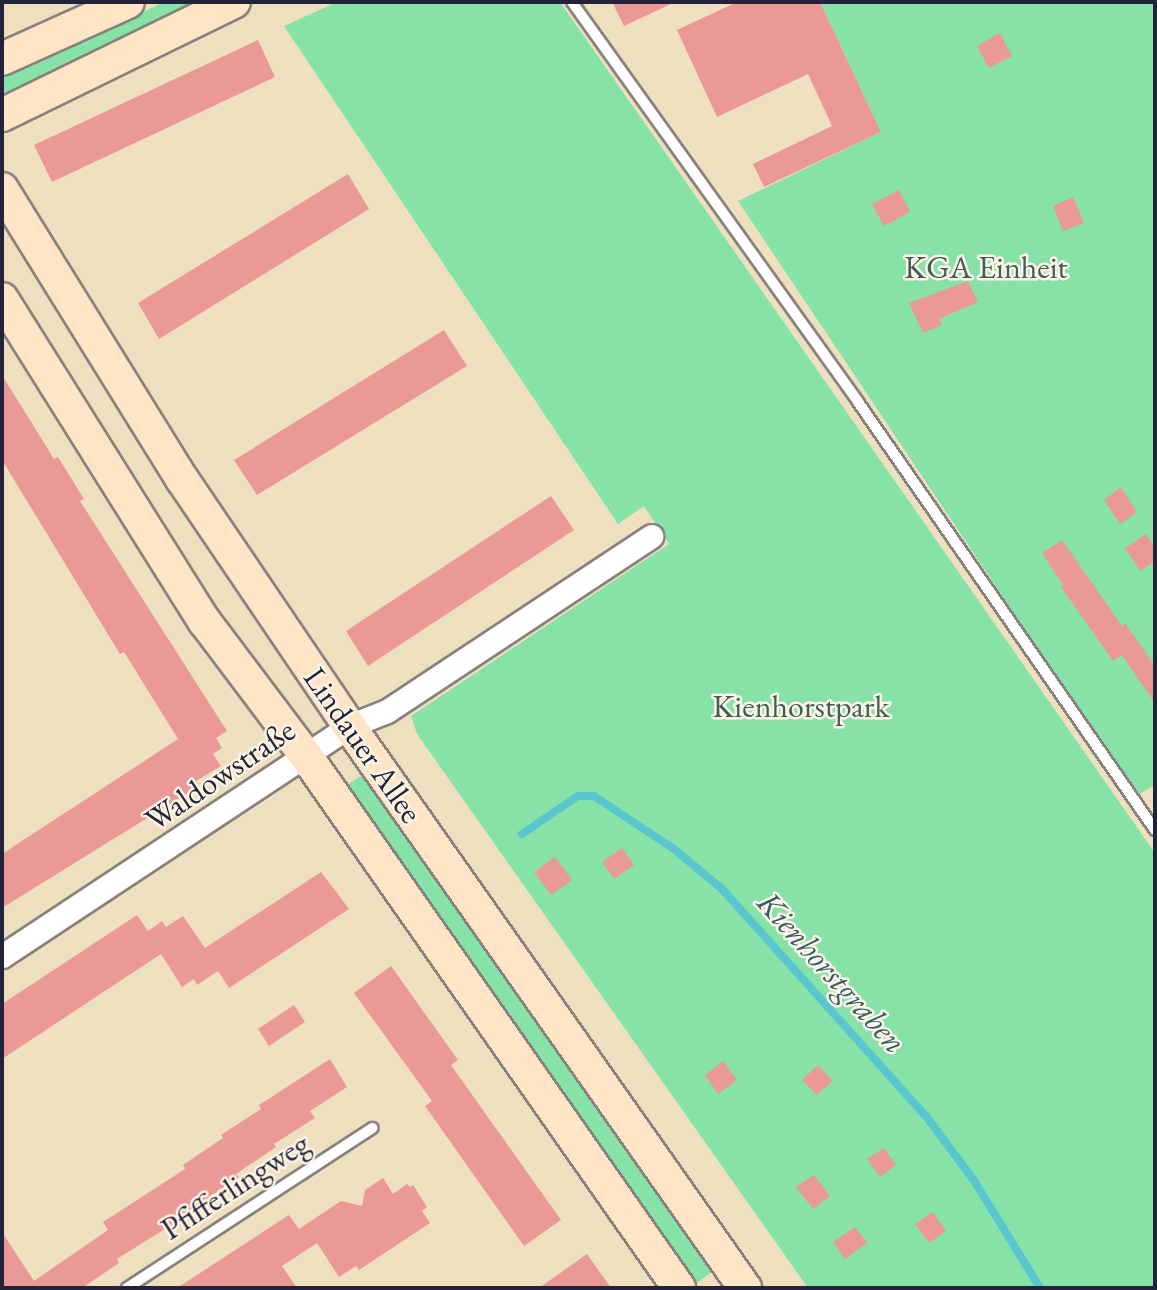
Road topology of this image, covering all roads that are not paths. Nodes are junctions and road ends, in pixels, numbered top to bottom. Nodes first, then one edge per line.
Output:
1 (128, 2) edge
2 (234, 2) edge
3 (572, 2) edge
4 (2, 59) edge
5 (2, 116) edge
6 (2, 189) edge
7 (2, 299) edge
8 (651, 536) dead end
9 (349, 726) junction
10 (306, 756) junction
11 (1155, 830) edge
12 (2, 956) edge
13 (372, 1128) dead end
14 (127, 1288) edge
15 (679, 1288) edge
16 (745, 1288) edge

1 - 4 main road
2 - 5 main road
3 - 11 lane
6 - 9 main road, Lindauer Allee
7 - 10 main road, Lindauer Allee
8 - 9 street, Waldowstraße
9 - 10 street, Waldowstraße
9 - 16 main road, Lindauer Allee
10 - 12 street, Waldowstraße
10 - 15 main road, Lindauer Allee
13 - 14 lane, Pfifferlingweg

